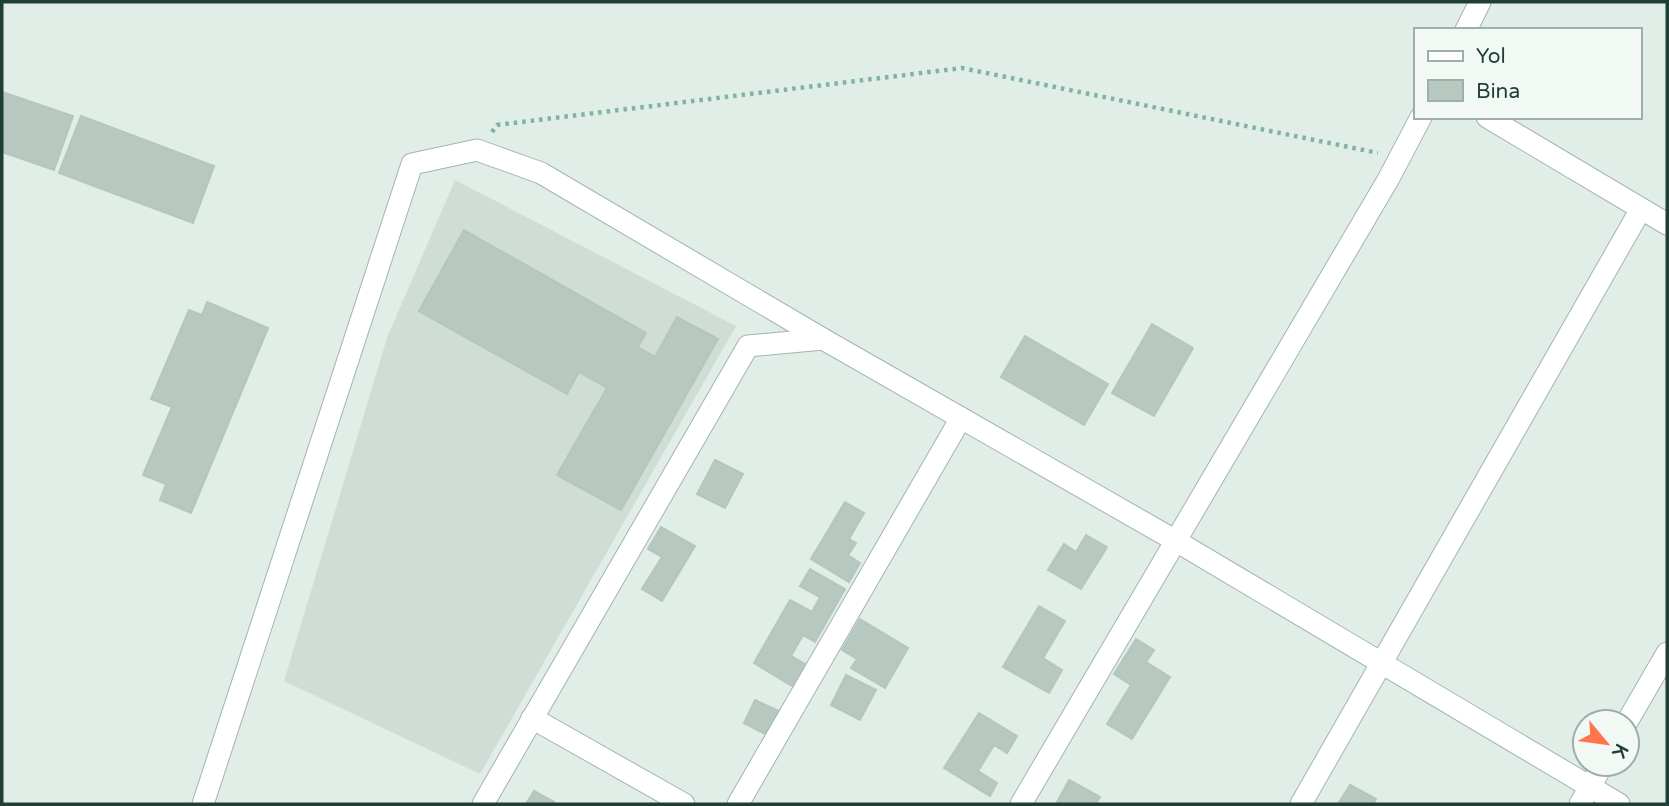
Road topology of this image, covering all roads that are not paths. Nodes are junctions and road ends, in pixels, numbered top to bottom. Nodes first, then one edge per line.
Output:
1 (1480, 2) edge
2 (1467, 28) edge
3 (1419, 119) edge
4 (1490, 119) edge
5 (1641, 209) junction
6 (1667, 224) edge
7 (824, 339) junction
8 (961, 418) junction
9 (1176, 541) junction
10 (1667, 653) edge
11 (1382, 664) junction
12 (1636, 708) edge
13 (533, 718) junction
14 (1595, 778) edge
15 (1585, 796) edge
16 (203, 804) edge
17 (483, 804) edge
18 (684, 804) edge
19 (738, 804) edge
20 (1021, 804) edge
21 (1301, 804) edge
22 (1619, 804) edge

1 - 2 street
3 - 9 street
4 - 5 street
5 - 6 street
5 - 11 street
7 - 8 street
7 - 13 street
7 - 16 street
8 - 9 street
8 - 19 street
9 - 11 street
9 - 20 street
10 - 12 street
11 - 15 street
11 - 21 street
13 - 17 street
13 - 18 street
14 - 15 street
15 - 22 street

